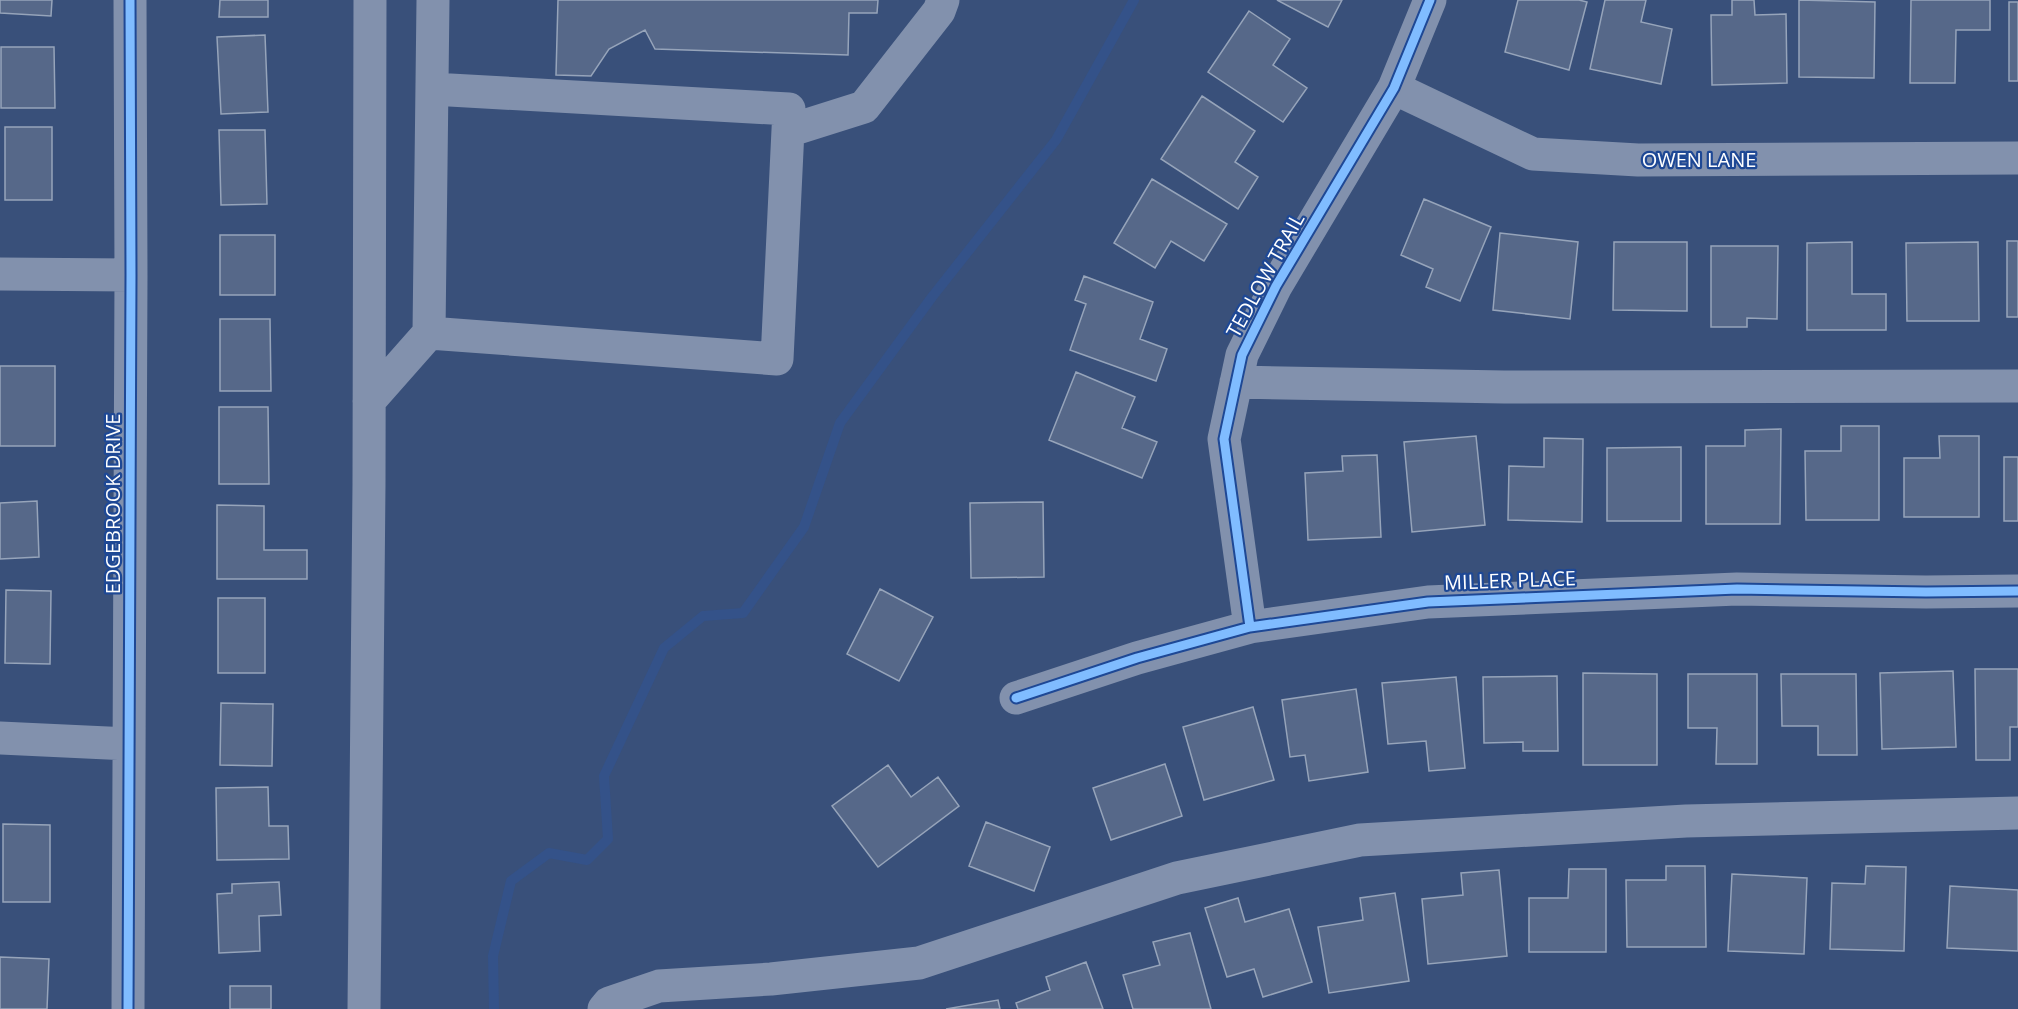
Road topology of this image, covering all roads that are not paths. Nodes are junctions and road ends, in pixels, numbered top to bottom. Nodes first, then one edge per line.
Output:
1 (129, 0) edge
2 (370, 0) edge
3 (433, 0) edge
4 (943, 0) edge
5 (1430, 0) edge
6 (1394, 88) junction
7 (432, 89) junction
8 (788, 131) junction
9 (2018, 158) edge
10 (0, 274) edge
11 (131, 274) junction
12 (429, 333) junction
13 (1236, 382) junction
14 (2018, 386) edge
15 (369, 401) junction
16 (2018, 591) edge
17 (1250, 627) junction
18 (1016, 698) dead end
19 (0, 738) edge
20 (129, 744) junction
21 (2018, 813) edge
22 (128, 1009) edge
23 (364, 1009) edge
24 (604, 1009) edge

1 - 11 street, EDGEBROOK DRIVE
2 - 15 street
3 - 7 street
4 - 8 street
5 - 6 street, TEDLOW TRAIL
6 - 9 street, OWEN LANE
6 - 13 street, TEDLOW TRAIL
7 - 8 street
7 - 12 street
8 - 12 street
10 - 11 street
11 - 20 street, EDGEBROOK DRIVE
12 - 15 street
13 - 14 street
13 - 17 street, TEDLOW TRAIL
15 - 23 street
16 - 17 street, MILLER PLACE
17 - 18 street, MILLER PLACE
19 - 20 street
20 - 22 street, EDGEBROOK DRIVE
21 - 24 street

